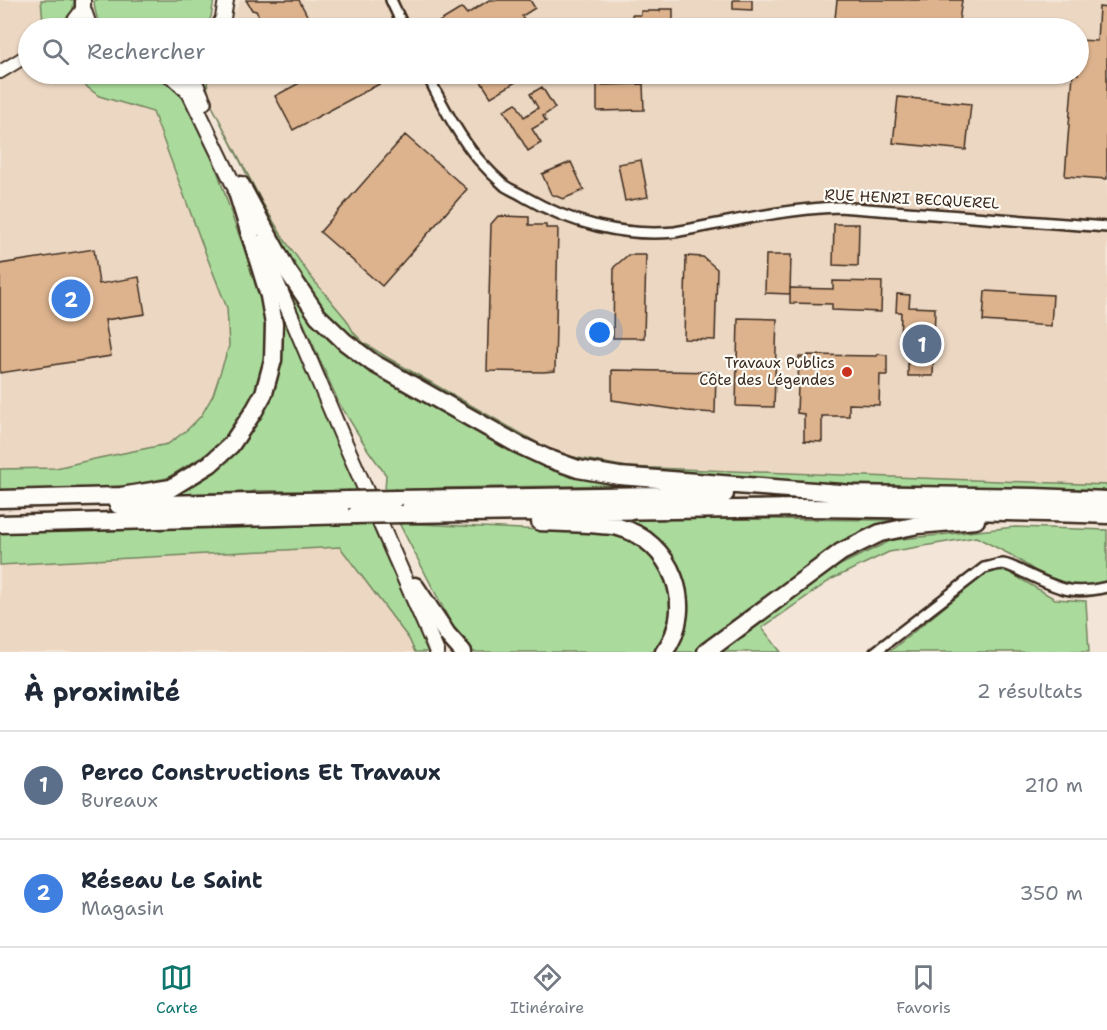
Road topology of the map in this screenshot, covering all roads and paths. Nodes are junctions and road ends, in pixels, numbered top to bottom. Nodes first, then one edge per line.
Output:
1 (226, 0) edge
2 (390, 0) edge
3 (83, 4) edge
4 (74, 18) edge
5 (223, 18) edge
6 (400, 18) edge
7 (18, 61) edge
8 (0, 72) edge
9 (180, 84) edge
10 (196, 84) edge
11 (432, 84) edge
12 (238, 185) junction
13 (1107, 227) edge
14 (853, 494) junction
15 (0, 499) edge
16 (1107, 500) edge
17 (0, 507) edge
18 (400, 507) junction
19 (351, 508) junction
20 (453, 513) junction
21 (1107, 517) edge
22 (0, 524) edge
23 (415, 586) junction
24 (1107, 587) edge
25 (437, 652) edge
26 (448, 652) edge
27 (463, 652) edge
28 (664, 652) edge
29 (706, 652) edge
30 (875, 652) edge

1 - 5 main road
2 - 6 street
3 - 4 street
7 - 8 street
9 - 12 main road
10 - 12 main road
11 - 13 street, RUE HENRI BECQUEREL
12 - 14 highway
12 - 15 highway
12 - 23 main road
12 - 25 main road
14 - 16 highway
14 - 18 highway
17 - 19 highway
18 - 19 highway, bridge
18 - 20 highway
19 - 22 highway
20 - 21 highway
20 - 28 highway
21 - 29 highway
23 - 26 main road
23 - 27 highway
24 - 30 street

